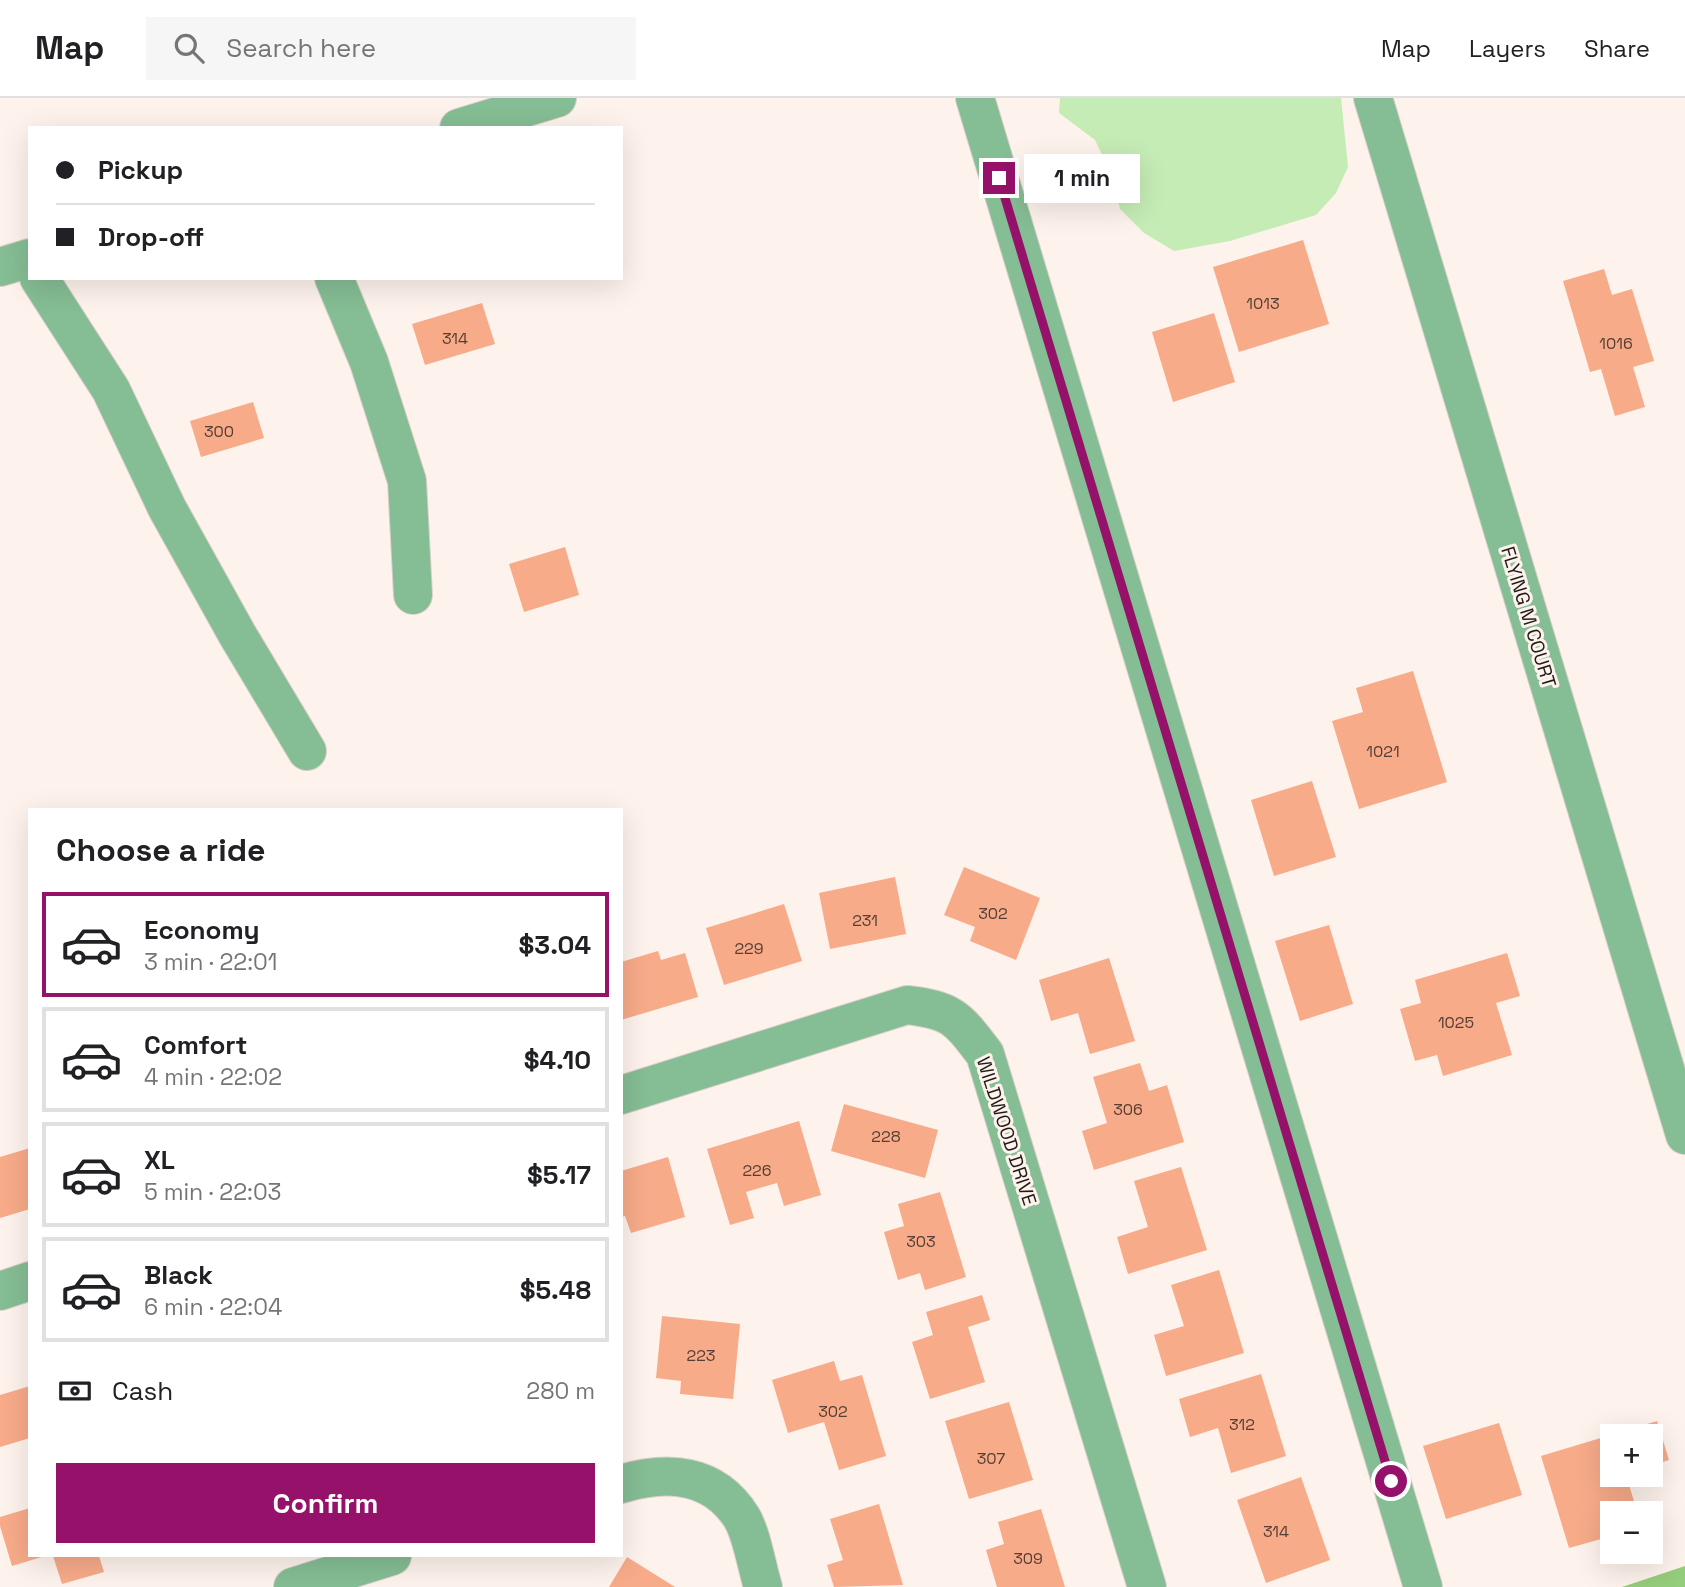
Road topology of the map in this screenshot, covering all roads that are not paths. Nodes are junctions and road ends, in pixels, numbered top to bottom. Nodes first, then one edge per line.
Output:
1 (557, 98) edge
2 (975, 98) edge
3 (1373, 98) edge
4 (466, 126) edge
5 (35, 280) edge
6 (335, 280) edge
7 (413, 595) dead end
8 (307, 751) dead end
9 (623, 1094) edge
10 (1685, 1135) edge
11 (28, 1282) edge
12 (0, 1291) edge
13 (623, 1483) edge
14 (378, 1569) edge
15 (293, 1587) edge
16 (763, 1587) edge
17 (1147, 1587) edge
18 (1423, 1587) edge

1 - 4 street
2 - 18 street
3 - 10 street, FLYING M COURT
5 - 8 street
6 - 7 street
9 - 17 street, WILDWOOD DRIVE
11 - 12 street
13 - 16 street
14 - 15 street

